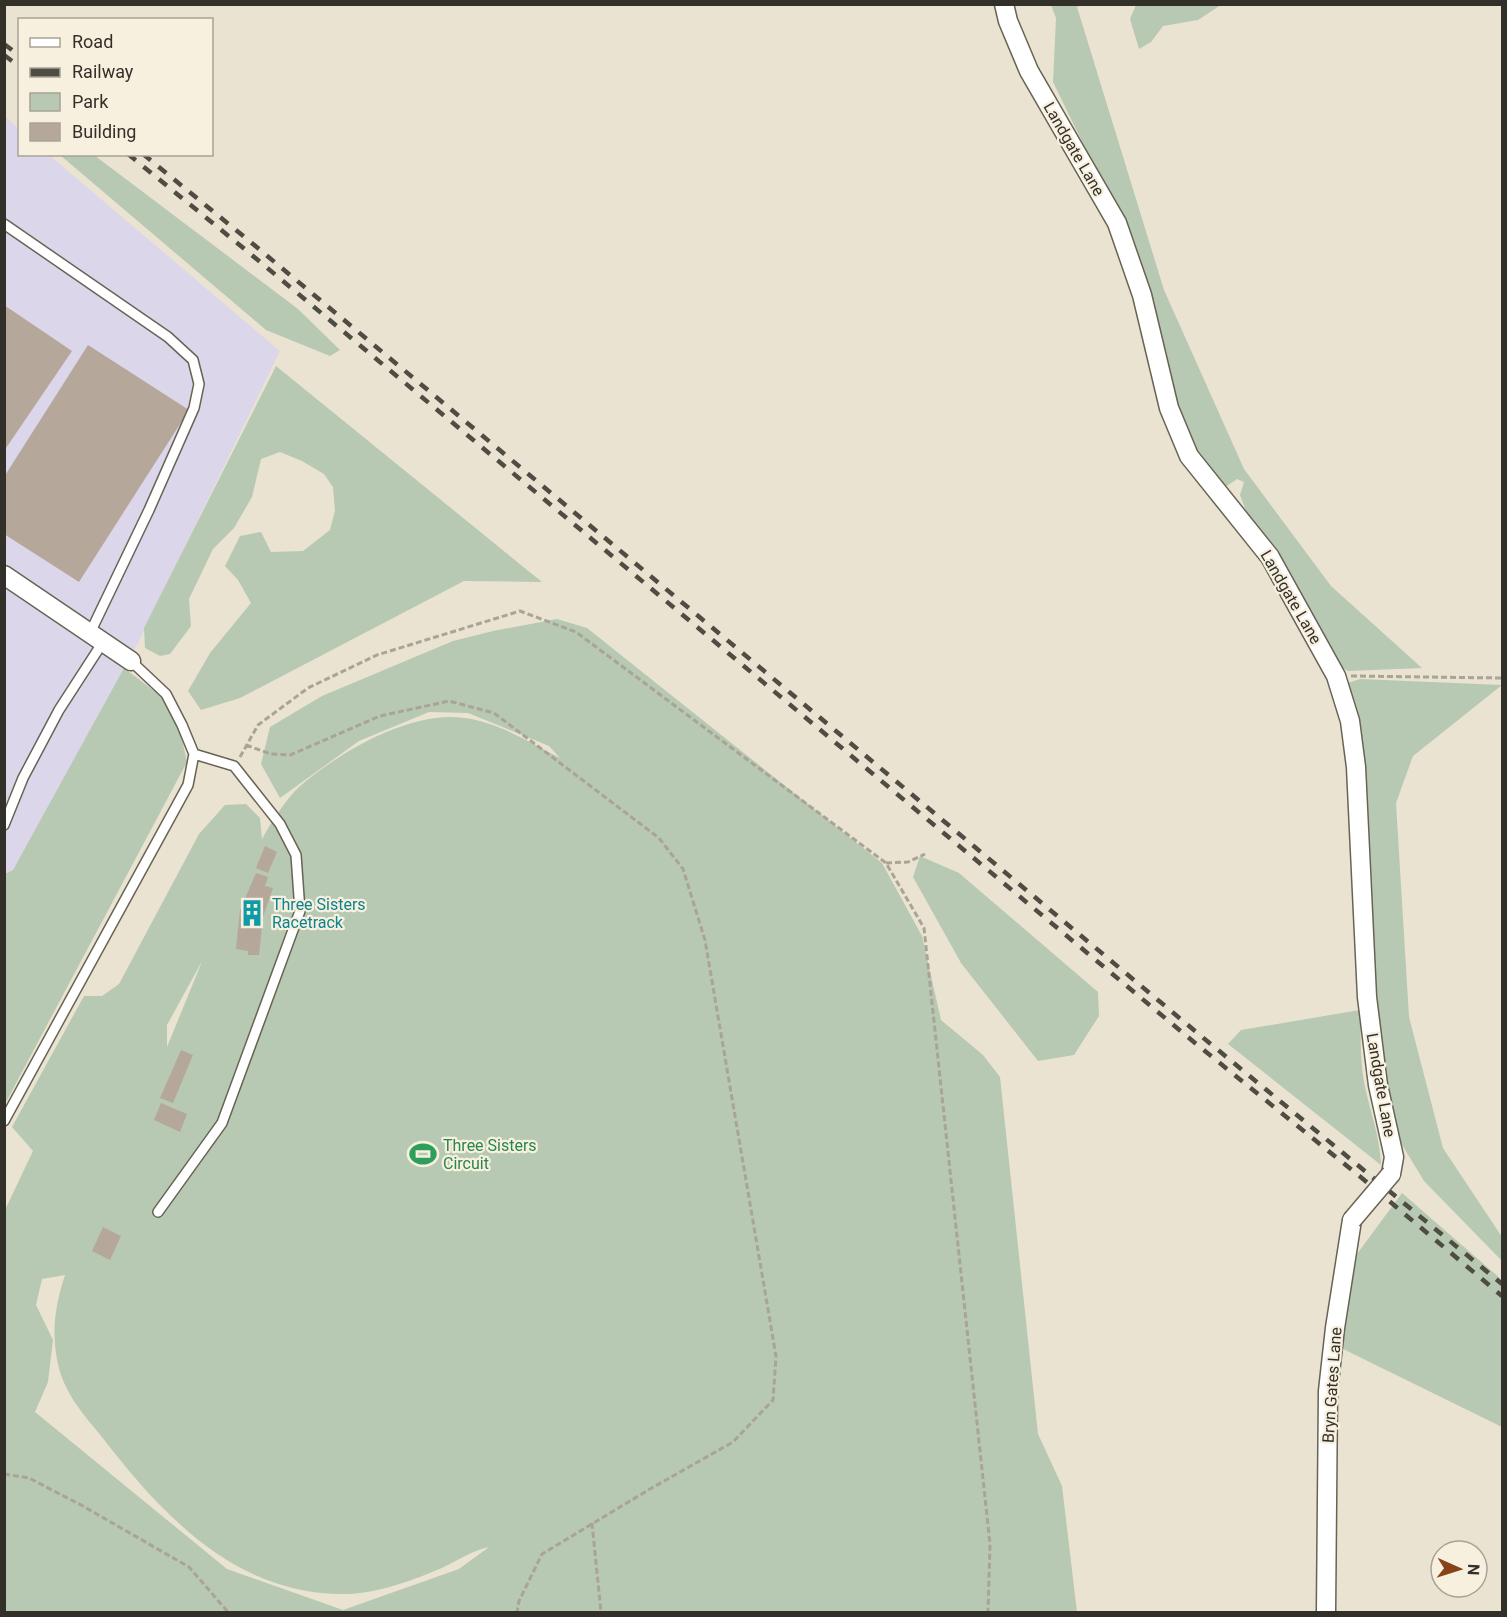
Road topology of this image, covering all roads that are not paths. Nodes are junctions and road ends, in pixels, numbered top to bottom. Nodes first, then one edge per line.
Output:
1 (1004, 4) edge
2 (4, 224) edge
3 (4, 575) edge
4 (97, 638) junction
5 (131, 661) joint
6 (194, 754) junction
7 (4, 825) edge
8 (4, 1121) edge
9 (1391, 1174) joint
10 (158, 1212) dead end
11 (1326, 1612) edge

1 - 9 street, Landgate Lane
2 - 4 lane
3 - 4 street
4 - 5 street
4 - 7 lane
5 - 6 lane
6 - 8 lane
6 - 10 lane
9 - 11 street, Bryn Gates Lane, bridge

